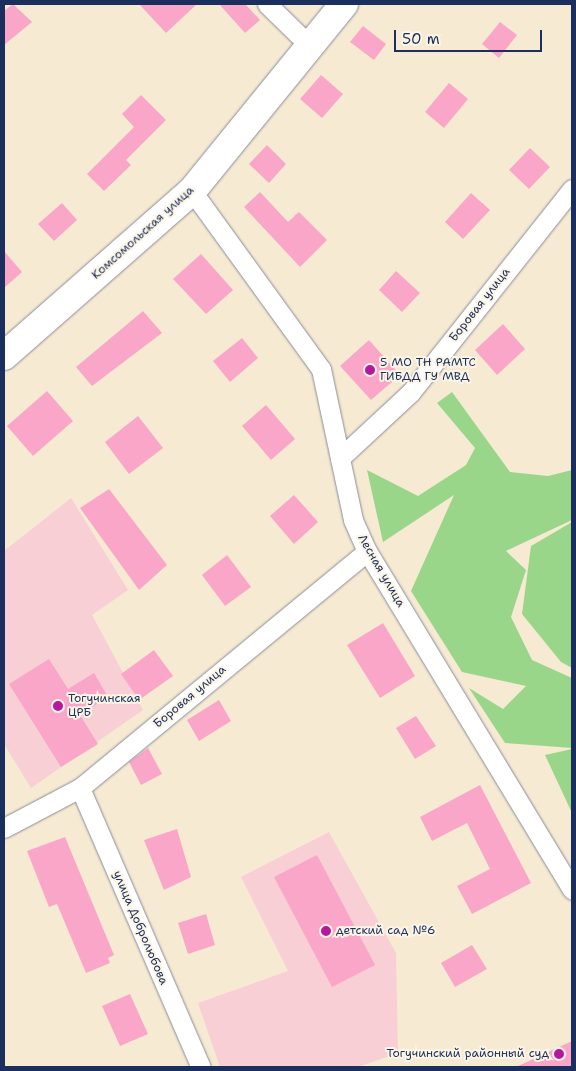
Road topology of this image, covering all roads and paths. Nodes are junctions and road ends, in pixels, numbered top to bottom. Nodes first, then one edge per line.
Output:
1 (267, 4) edge
2 (344, 4) edge
3 (308, 44) junction
4 (572, 189) edge
5 (192, 191) junction
6 (4, 356) edge
7 (340, 458) junction
8 (367, 551) junction
9 (80, 788) junction
10 (4, 828) edge
11 (572, 890) edge
12 (201, 1067) edge

1 - 3 street
2 - 3 main road, Комсомольская улица
3 - 5 main road, Комсомольская улица
4 - 7 street, Боровая улица
5 - 6 main road, Комсомольская улица
5 - 7 street, Лесная улица
7 - 8 street, Лесная улица
8 - 9 street, Боровая улица
8 - 11 street, Лесная улица
9 - 10 street, Боровая улица
9 - 12 street, улица Добролюбова

